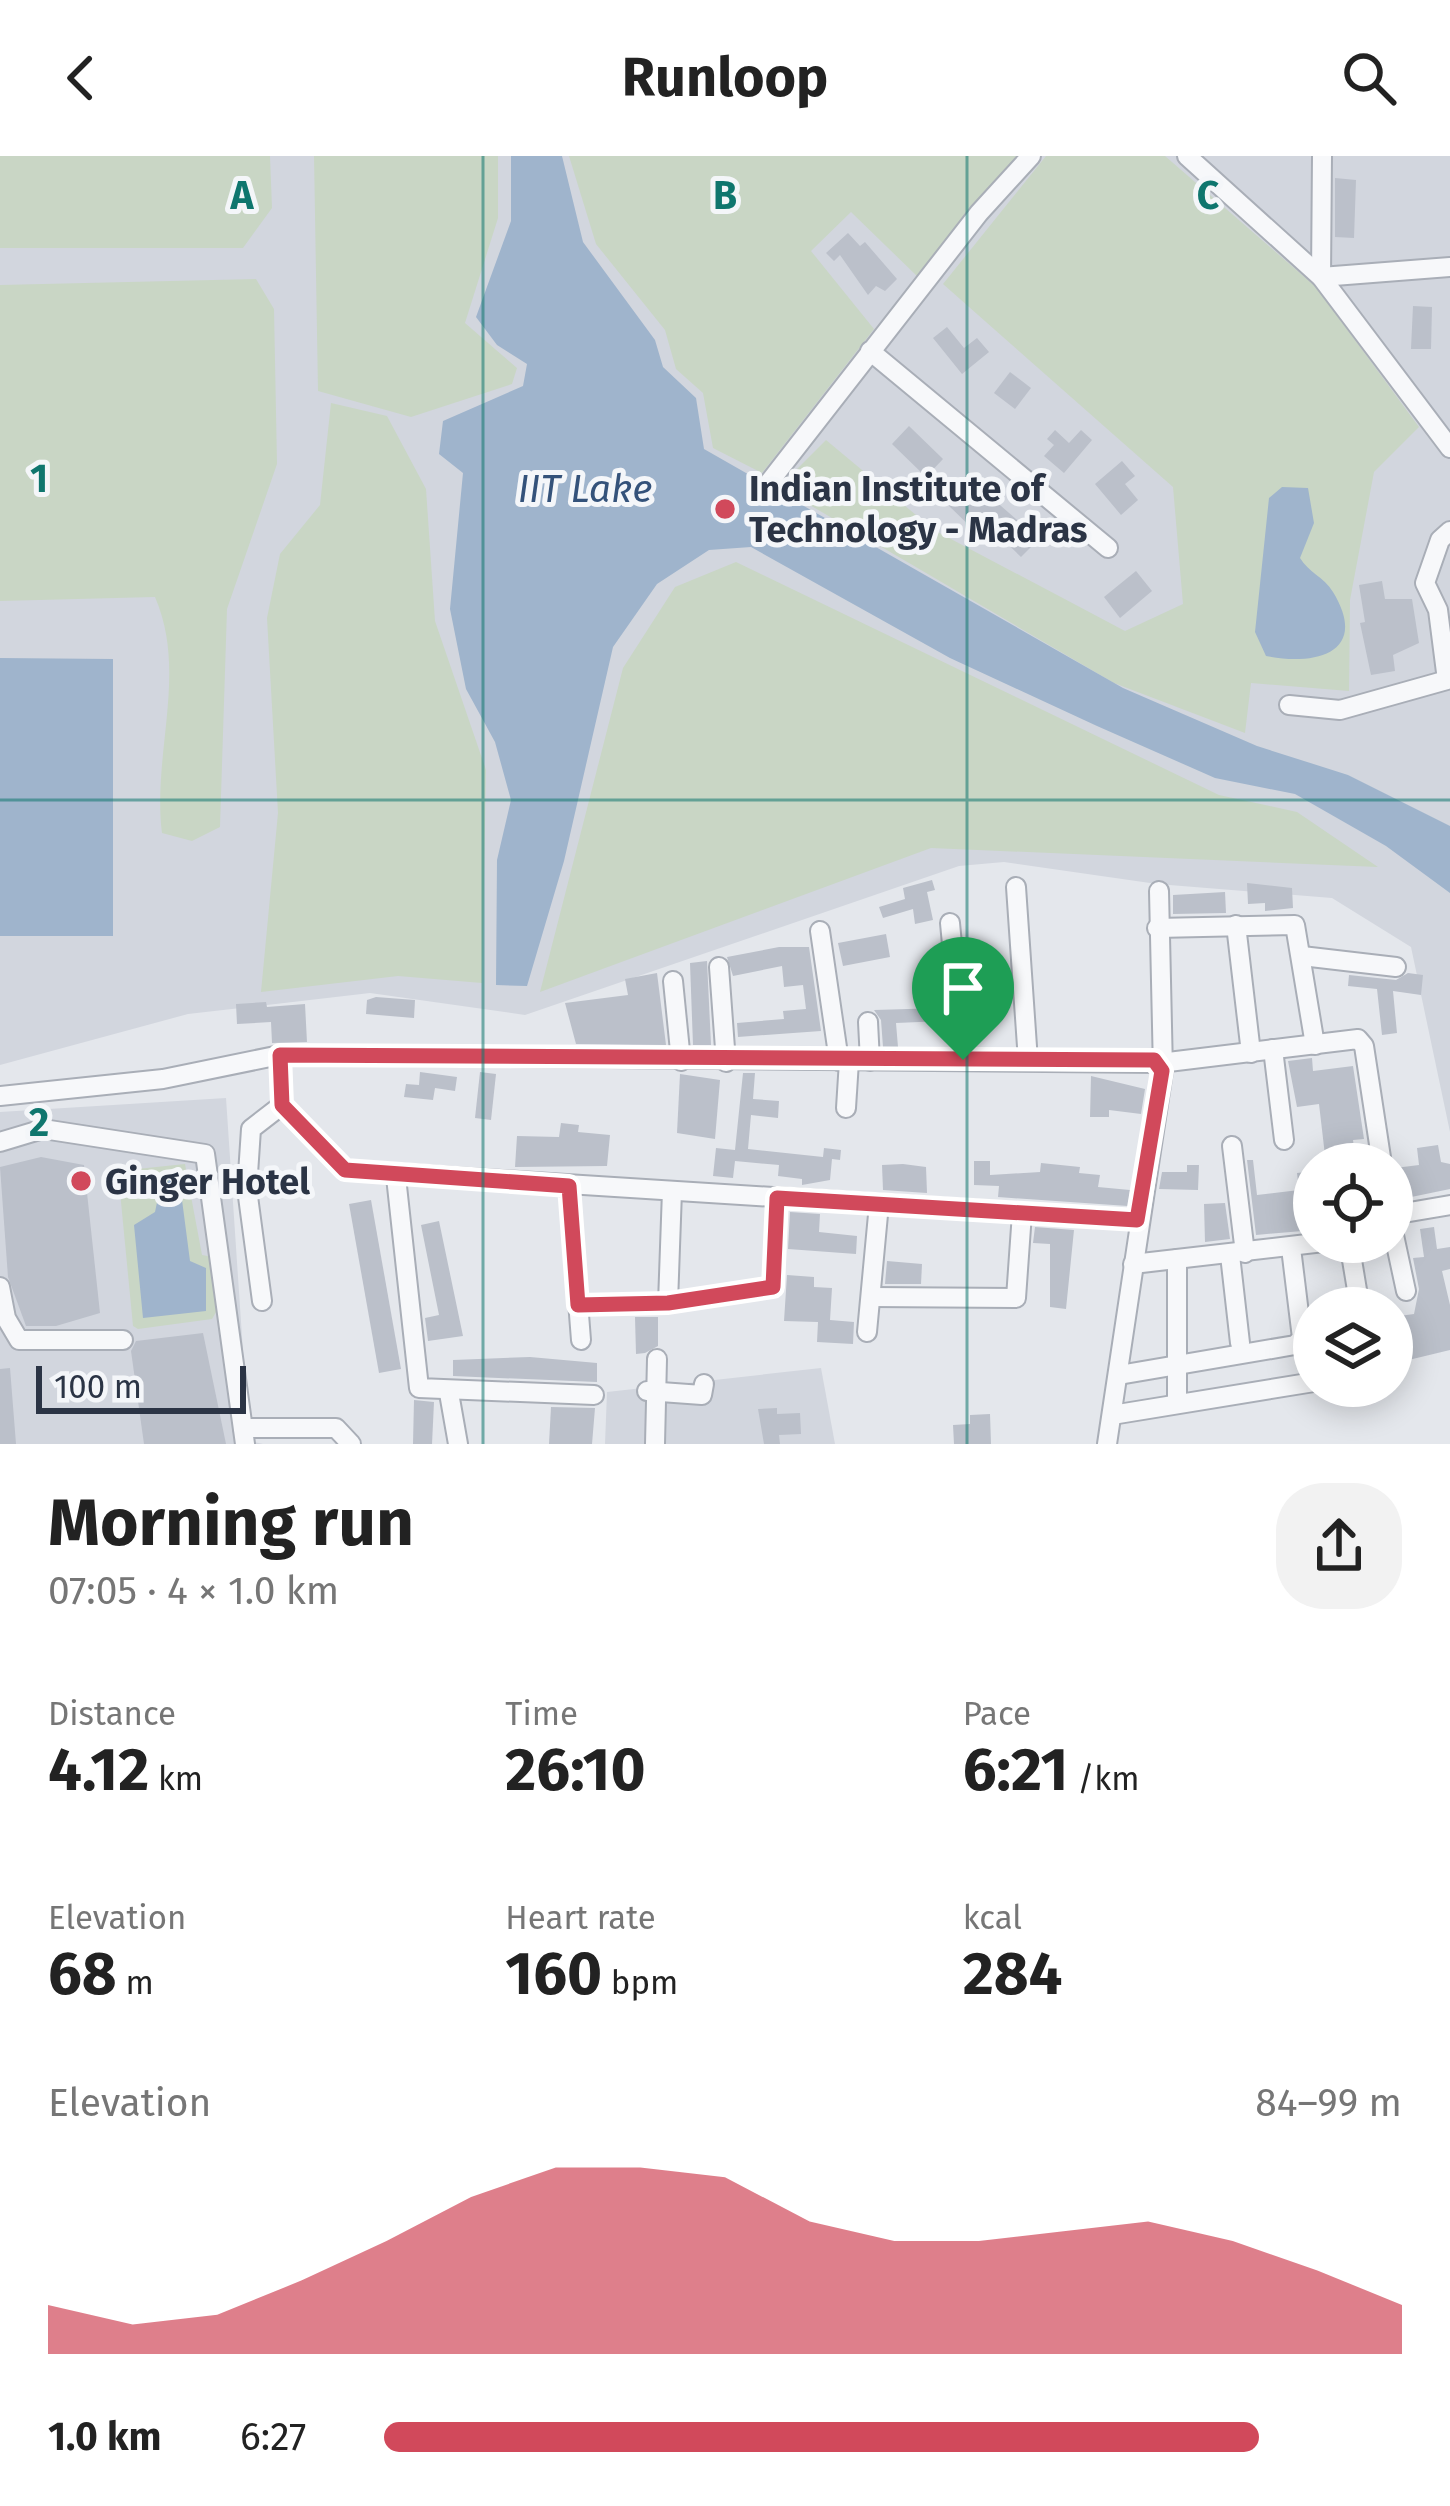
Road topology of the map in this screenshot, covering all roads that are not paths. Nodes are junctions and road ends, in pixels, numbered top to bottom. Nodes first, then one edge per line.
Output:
1 (1031, 156) edge
2 (1186, 156) edge
3 (1322, 156) edge
4 (1450, 267) edge
5 (1321, 277) junction
6 (870, 352) junction
7 (1450, 448) edge
8 (767, 485) dead end
9 (1450, 531) edge
10 (1108, 548) dead end
11 (1444, 609) edge
12 (1289, 705) dead end
13 (1016, 887) dead end
14 (1159, 891) dead end
15 (950, 923) dead end
16 (1236, 925) junction
17 (1157, 928) junction
18 (820, 932) dead end
19 (1302, 956) junction
20 (719, 967) dead end
21 (1396, 967) dead end
22 (673, 981) dead end
23 (868, 1022) dead end
24 (1315, 1045) junction
25 (1274, 1049) junction
26 (1250, 1053) junction
27 (280, 1055) junction
28 (963, 1060) junction
29 (681, 1061) junction
30 (844, 1061) junction
31 (870, 1061) junction
32 (1028, 1061) junction
33 (726, 1062) junction
34 (1160, 1063) junction
35 (37, 1091) junction
36 (0, 1096) edge
37 (282, 1105) junction
38 (846, 1108) dead end
39 (44, 1130) junction
40 (1284, 1140) dead end
41 (0, 1142) edge
42 (1379, 1143) edge
43 (1232, 1147) dead end
44 (396, 1177) junction
45 (569, 1186) junction
46 (673, 1191) junction
47 (777, 1198) junction
48 (879, 1204) junction
49 (1450, 1204) edge
50 (1413, 1211) edge
51 (1022, 1213) junction
52 (1137, 1220) junction
53 (1291, 1248) joint
54 (1238, 1254) junction
55 (1177, 1259) junction
56 (1133, 1264) junction
57 (0, 1287) edge
58 (871, 1297) junction
59 (262, 1301) dead end
60 (668, 1303) junction
61 (578, 1305) junction
62 (868, 1332) dead end
63 (123, 1340) dead end
64 (581, 1340) dead end
65 (1240, 1343) dead end
66 (658, 1359) dead end
67 (1177, 1368) junction
68 (1119, 1375) junction
69 (704, 1384) dead end
70 (1293, 1385) edge
71 (651, 1391) junction
72 (449, 1393) junction
73 (594, 1395) dead end
74 (1177, 1402) junction
75 (1112, 1415) junction
76 (244, 1436) edge
77 (659, 1440) edge
78 (351, 1444) edge
79 (458, 1444) edge
80 (1107, 1444) edge

1 - 6 street
2 - 5 street
3 - 5 street
4 - 5 street
5 - 7 street
6 - 8 street
6 - 10 street
9 - 11 street
11 - 12 street
13 - 32 street
14 - 17 street
15 - 28 street
16 - 17 street
16 - 19 street
16 - 26 street
17 - 34 street
18 - 30 street
19 - 21 street
19 - 24 street
20 - 33 street
22 - 29 street
23 - 31 street
24 - 25 street
24 - 42 street
25 - 26 street
25 - 40 street
26 - 34 street
27 - 29 street
27 - 35 street
27 - 37 street
28 - 31 street
28 - 32 street
29 - 33 street
30 - 31 street
30 - 33 street
30 - 38 street
32 - 34 street
34 - 52 street
35 - 36 street
35 - 39 street
37 - 44 street
37 - 59 street
39 - 41 street
39 - 76 street
43 - 54 street
44 - 45 street
44 - 72 street
45 - 46 street
45 - 61 street
46 - 47 street
46 - 60 street
47 - 48 street
47 - 60 street
48 - 51 street
48 - 58 street
49 - 50 street
51 - 52 street
51 - 58 street
52 - 56 street
53 - 54 street
53 - 67 street
54 - 55 street
54 - 65 street
55 - 56 street
55 - 67 street
56 - 68 street
57 - 63 street
58 - 62 street
60 - 61 street
61 - 64 street
66 - 71 street
67 - 68 street
67 - 74 street
68 - 75 street
69 - 71 street
70 - 74 street
71 - 77 street
72 - 73 street
72 - 79 street
74 - 75 street
75 - 80 street
76 - 78 street

